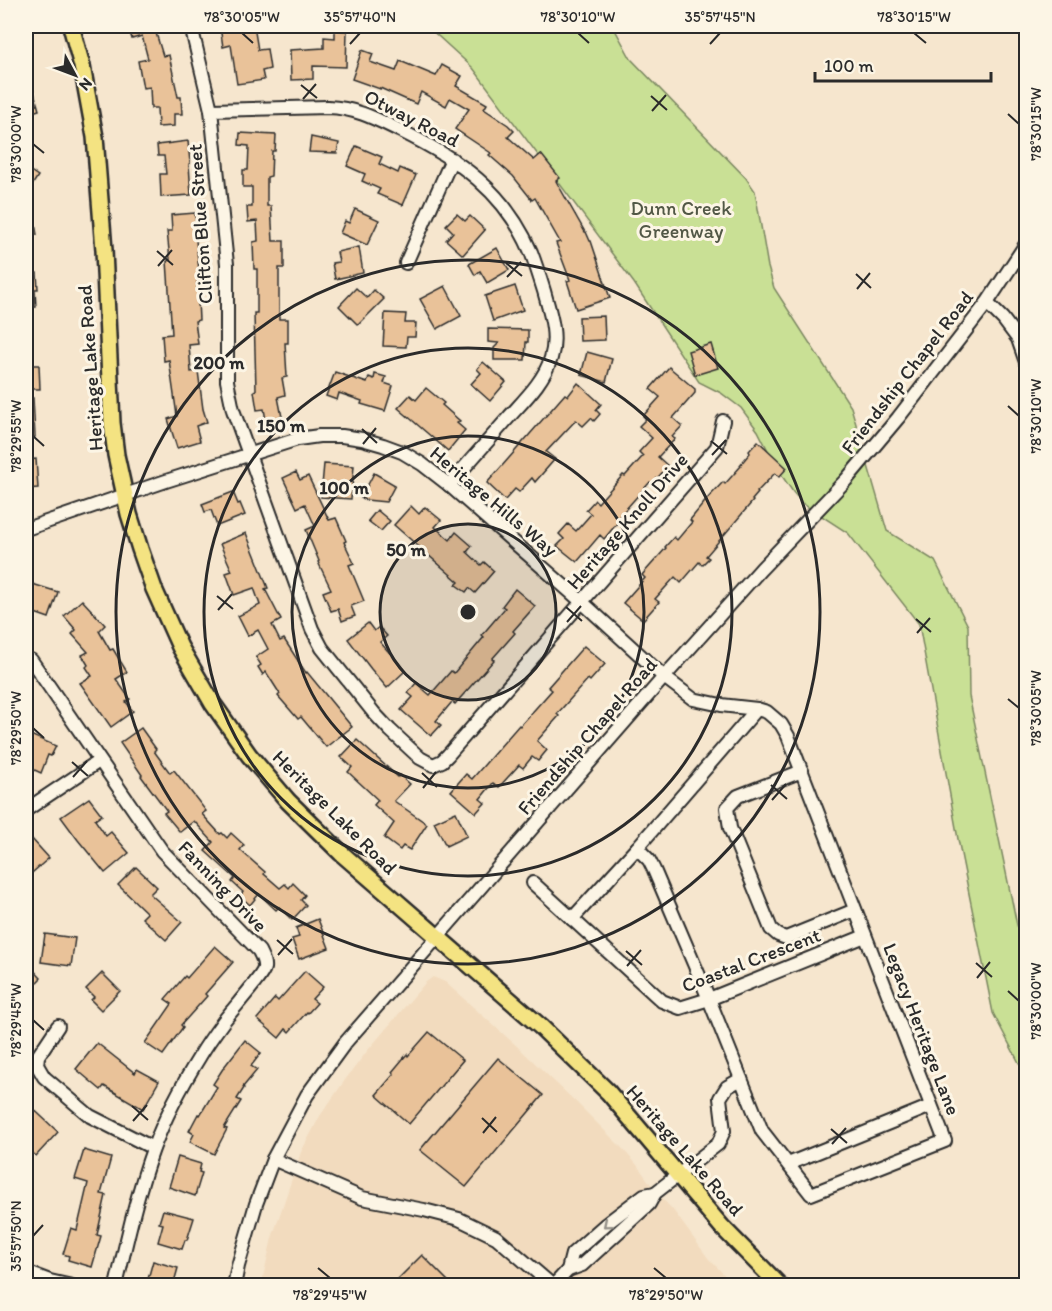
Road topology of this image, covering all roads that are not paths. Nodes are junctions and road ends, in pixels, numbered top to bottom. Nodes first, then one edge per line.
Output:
1 (71, 26) edge
2 (192, 26) edge
3 (211, 110) junction
4 (453, 159) junction
5 (1026, 244) edge
6 (406, 263) dead end
7 (987, 303) junction
8 (1026, 362) edge
9 (723, 421) dead end
10 (249, 454) junction
11 (449, 485) junction
12 (125, 495) junction
13 (26, 529) edge
14 (582, 602) junction
15 (31, 660) dead end
16 (664, 677) junction
17 (757, 709) junction
18 (99, 761) junction
19 (802, 771) junction
20 (26, 810) edge
21 (637, 848) junction
22 (532, 883) dead end
23 (855, 910) junction
24 (572, 919) junction
25 (866, 936) junction
26 (438, 937) junction
27 (709, 999) junction
28 (58, 1026) dead end
29 (741, 1079) junction
30 (931, 1106) junction
31 (153, 1148) junction
32 (273, 1159) junction
33 (788, 1164) junction
34 (679, 1174) junction
35 (26, 1272) edge
36 (72, 1286) edge
37 (116, 1286) edge
38 (234, 1286) edge
39 (553, 1286) edge
40 (780, 1286) edge

1 - 12 main road, Heritage Lake Road
2 - 3 street, Clifton Blue Street
3 - 4 street, Otway Road
3 - 10 street, Clifton Blue Street
4 - 6 street
4 - 11 street, Otway Road
5 - 7 street, Friendship Chapel Road
7 - 8 street
7 - 16 street, Friendship Chapel Road
9 - 14 street, Heritage Knoll Drive
10 - 11 street, Heritage Hills Way
10 - 12 street, Heritage Hills Way
10 - 14 street, Heritage Knoll Drive
11 - 14 street, Heritage Hills Way
12 - 13 street, Heritage Hills Way
12 - 26 main road, Heritage Lake Road
14 - 16 street, Heritage Hills Way
15 - 18 street, Fanning Drive
16 - 17 street, Legacy Heritage Lane
16 - 26 street, Friendship Chapel Road
17 - 19 street, Legacy Heritage Lane
17 - 21 street
18 - 20 street
18 - 31 street, Fanning Drive
19 - 23 street, Legacy Heritage Lane
19 - 23 street
21 - 24 street
21 - 27 street, Legacy Heritage Lane
22 - 24 street, Coastal Crescent
23 - 25 street, Legacy Heritage Lane
24 - 27 street, Coastal Crescent
25 - 27 street, Coastal Crescent
25 - 30 street, Legacy Heritage Lane
26 - 32 street, Friendship Chapel Road
26 - 34 main road, Heritage Lake Road
27 - 29 street, Legacy Heritage Lane
28 - 31 street
29 - 33 street, Legacy Heritage Lane
29 - 34 street
30 - 33 street
30 - 33 street, Legacy Heritage Lane
31 - 37 street, Fanning Drive
32 - 38 street, Friendship Chapel Road
32 - 39 street
34 - 39 street
34 - 40 main road, Heritage Lake Road
35 - 36 street

